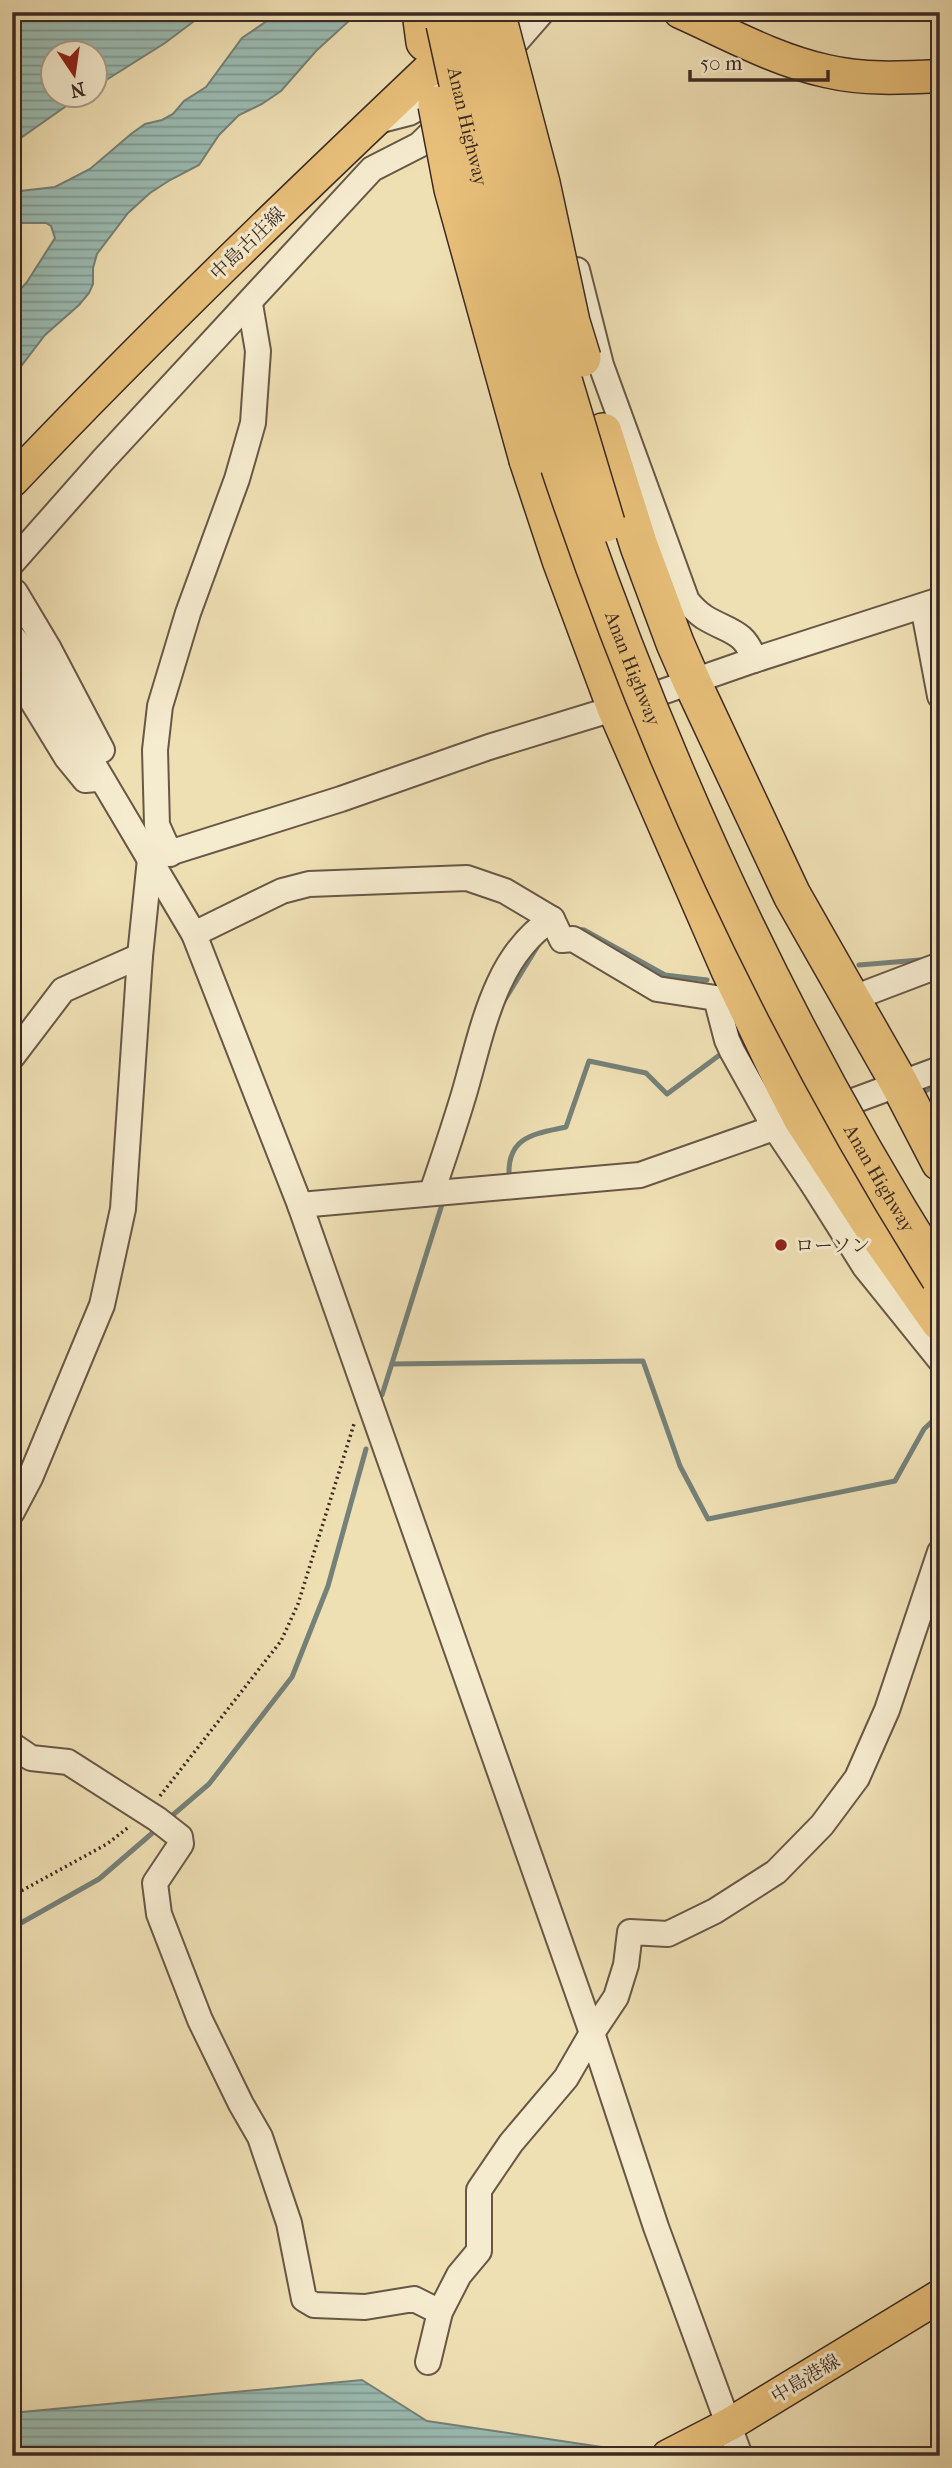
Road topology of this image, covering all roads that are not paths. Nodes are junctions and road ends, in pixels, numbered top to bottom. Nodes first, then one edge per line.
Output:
1 (421, 12) edge
2 (442, 12) edge
3 (472, 12) edge
4 (489, 12) edge
5 (542, 12) edge
6 (680, 12) edge
7 (508, 26) edge
8 (499, 62) junction
9 (940, 76) edge
10 (374, 122) junction
11 (250, 304) junction
12 (12, 481) edge
13 (12, 563) edge
14 (13, 588) edge
15 (931, 603) edge
16 (12, 636) edge
17 (754, 660) junction
18 (21, 664) edge
19 (692, 682) junction
20 (940, 695) edge
21 (616, 708) junction
22 (101, 779) junction
23 (160, 856) junction
24 (556, 927) junction
25 (194, 934) junction
26 (140, 956) junction
27 (940, 965) edge
28 (869, 992) dead end
29 (12, 1057) edge
30 (940, 1069) edge
31 (899, 1083) junction
32 (788, 1123) junction
33 (940, 1162) edge
34 (824, 1177) junction
35 (441, 1191) junction
36 (300, 1205) junction
37 (940, 1231) edge
38 (940, 1278) edge
39 (940, 1322) edge
40 (940, 1360) edge
41 (12, 1512) edge
42 (940, 1552) edge
43 (12, 1745) edge
44 (592, 2033) junction
45 (940, 2295) edge
46 (440, 2312) junction
47 (428, 2362) dead end
48 (730, 2424) junction
49 (668, 2456) edge
50 (740, 2456) edge

1 - 21 highway, bridge
2 - 38 highway, Anan Highway, bridge
3 - 37 highway, Anan Highway, bridge
4 - 10 main road, 中島古庄線
5 - 7 street
6 - 9 main road
7 - 8 street
7 - 17 street
7 - 19 highway, bridge
8 - 10 street
8 - 11 street
10 - 12 main road, 中島古庄線
11 - 13 street
11 - 23 street
14 - 22 street
15 - 17 street
15 - 20 street
16 - 18 street
17 - 19 street
18 - 22 street
19 - 21 street
19 - 31 highway
21 - 23 street
21 - 32 highway
22 - 23 street
23 - 25 street
23 - 26 street
24 - 25 street
24 - 32 street
24 - 35 street
25 - 36 street
26 - 29 street
26 - 41 street
27 - 28 street
30 - 31 street
31 - 32 street
31 - 33 highway
32 - 34 highway
32 - 35 street
34 - 39 highway
34 - 40 street
35 - 36 street
36 - 44 street
42 - 44 street
43 - 46 street
44 - 46 street
44 - 48 street
45 - 48 main road, 中島港線
46 - 47 street
48 - 49 main road, 中島港線
48 - 50 street

